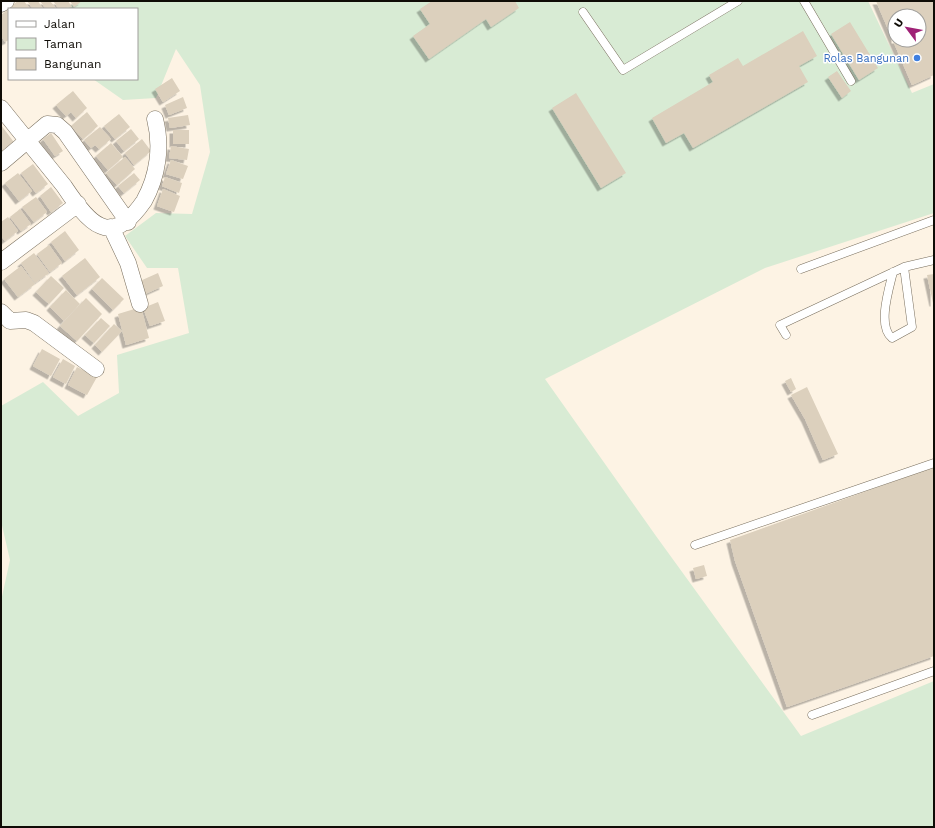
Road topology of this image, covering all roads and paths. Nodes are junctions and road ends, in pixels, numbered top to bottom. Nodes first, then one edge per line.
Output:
1 (6, 1) edge
2 (738, 1) edge
3 (804, 1) edge
4 (1, 4) edge
5 (583, 12) dead end
6 (850, 81) dead end
7 (1, 108) edge
8 (155, 119) dead end
9 (27, 141) junction
10 (1, 163) edge
11 (78, 204) junction
12 (934, 220) edge
13 (128, 222) junction
14 (110, 227) junction
15 (934, 260) edge
16 (1, 262) edge
17 (904, 267) junction
18 (802, 269) dead end
19 (893, 272) junction
20 (140, 304) dead end
21 (1, 312) edge
22 (786, 335) dead end
23 (96, 369) dead end
24 (934, 463) edge
25 (694, 545) dead end
26 (934, 671) edge
27 (812, 715) dead end

1 - 4 street
2 - 5 lane
3 - 6 lane
7 - 9 street
8 - 13 street
9 - 10 street
9 - 11 street
9 - 13 street
11 - 14 street
11 - 16 street
12 - 18 lane
13 - 14 street
14 - 20 street
15 - 17 lane
17 - 19 lane
17 - 19 lane
19 - 22 lane
21 - 23 street
24 - 25 lane
26 - 27 lane

